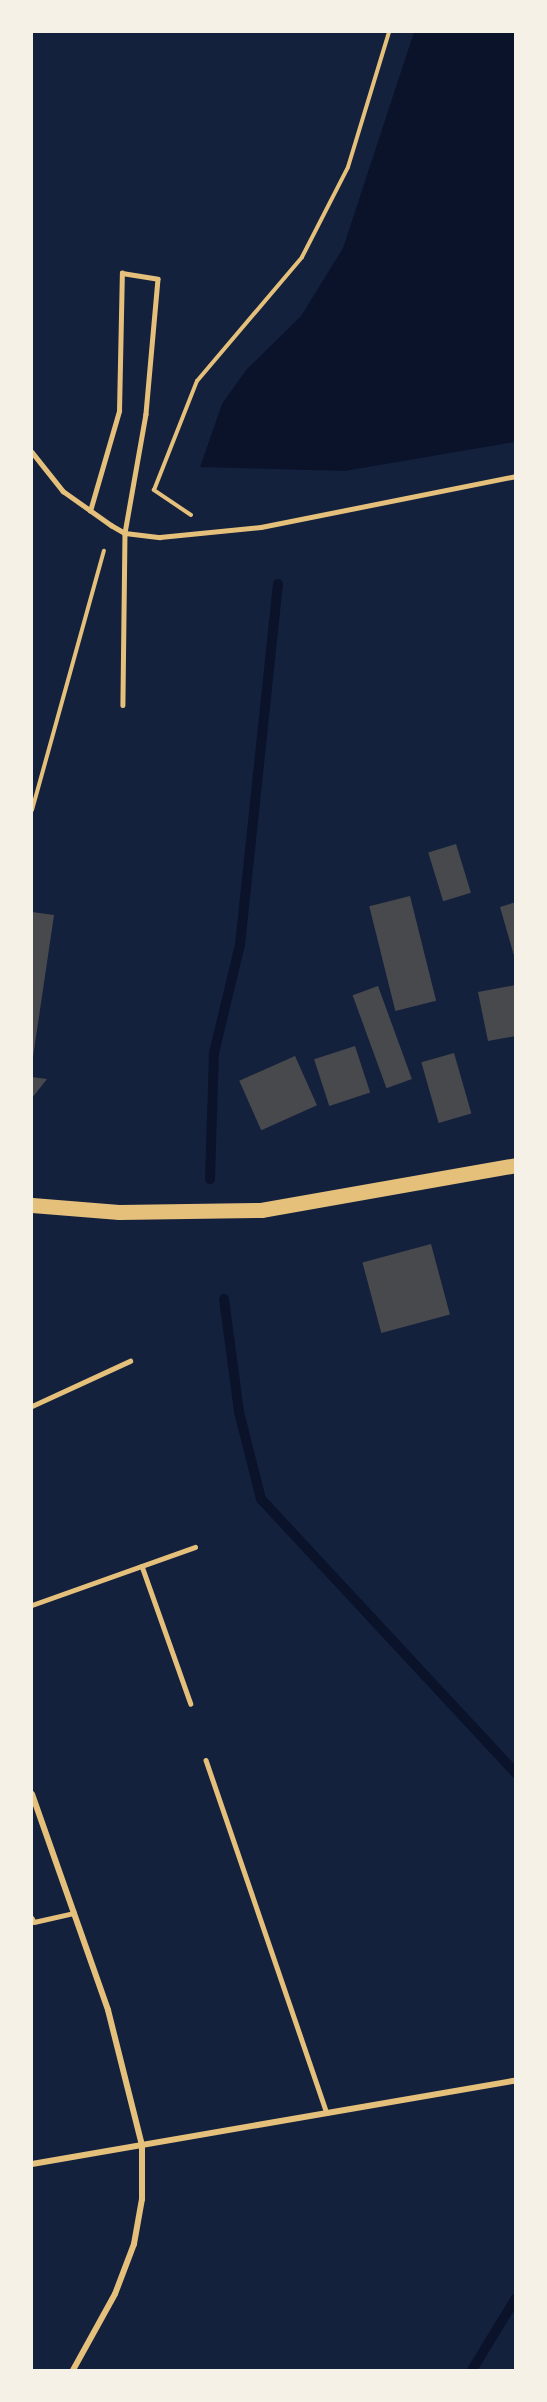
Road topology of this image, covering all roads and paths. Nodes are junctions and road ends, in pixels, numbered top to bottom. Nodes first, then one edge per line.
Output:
1 (388, 32) edge
2 (32, 452) edge
3 (516, 476) edge
4 (90, 511) junction
5 (205, 516) dead end
6 (111, 525) junction
7 (125, 533) junction
8 (123, 705) dead end
9 (32, 810) edge
10 (516, 1166) edge
11 (32, 1205) edge
12 (130, 1361) dead end
13 (32, 1406) edge
14 (195, 1547) dead end
15 (142, 1566) junction
16 (32, 1605) edge
17 (191, 1704) dead end
18 (206, 1760) dead end
19 (32, 1794) edge
20 (74, 1913) junction
21 (32, 1918) edge
22 (516, 2080) edge
23 (327, 2113) junction
24 (142, 2145) junction
25 (32, 2164) edge
26 (73, 2370) edge

1 - 5 path
2 - 4 lane
3 - 7 lane
4 - 6 lane
4 - 7 lane
6 - 7 lane
6 - 9 path
7 - 8 lane
10 - 11 main road
12 - 13 lane
14 - 15 lane
15 - 16 lane
15 - 17 lane
18 - 23 lane
19 - 20 street
20 - 21 lane
20 - 24 street
22 - 23 street
23 - 24 street
24 - 25 street
24 - 26 street

